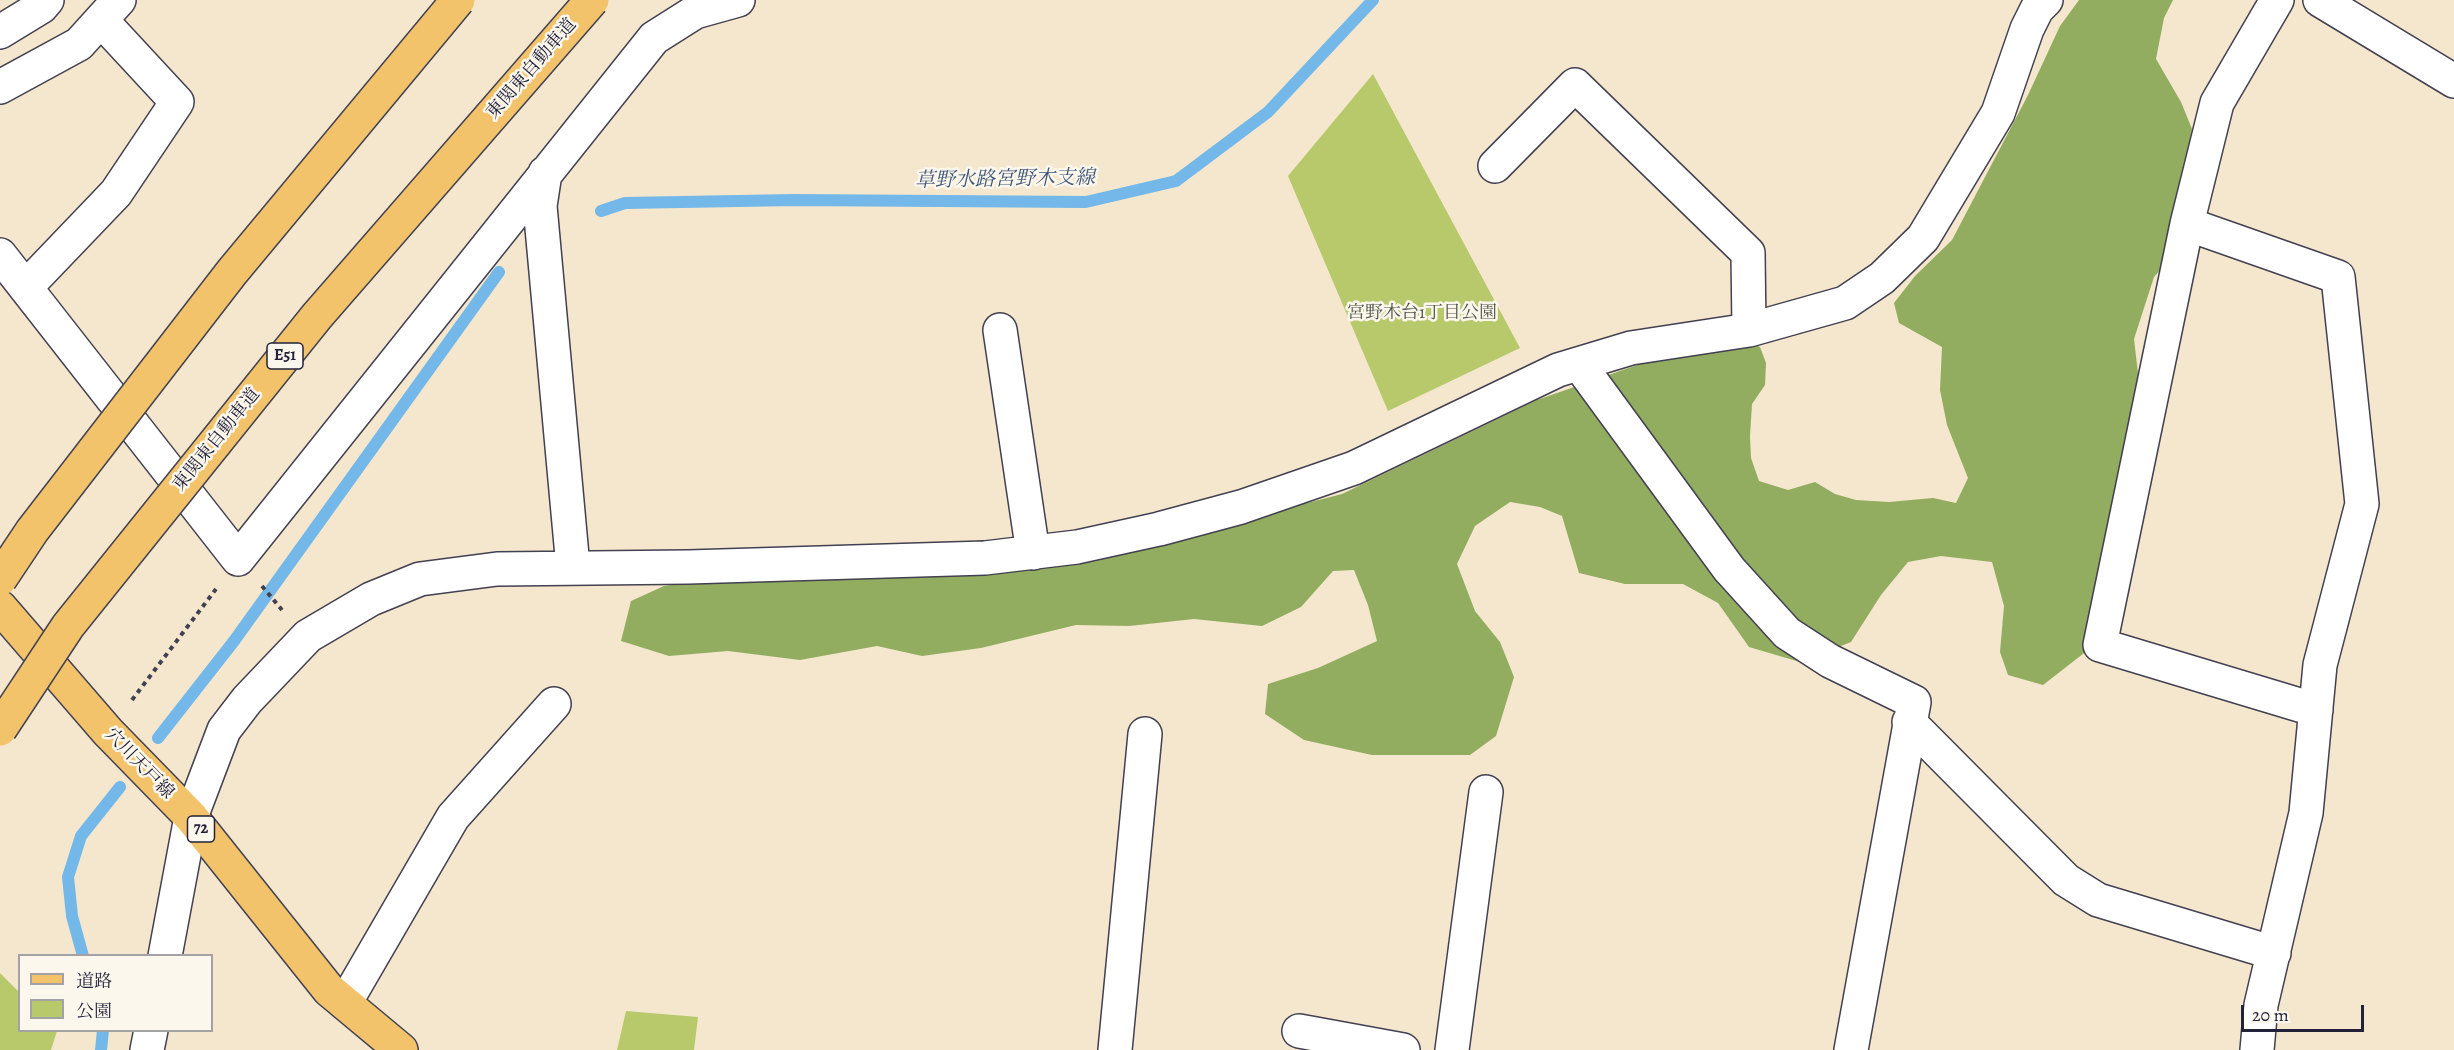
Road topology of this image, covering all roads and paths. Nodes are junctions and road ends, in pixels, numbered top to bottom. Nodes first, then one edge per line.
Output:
1 (46, 0) edge
2 (458, 0) edge
3 (592, 0) edge
4 (738, 0) edge
5 (2277, 0) edge
6 (2320, 0) edge
7 (2037, 3) edge
8 (110, 10) edge
9 (0, 32) edge
10 (2454, 81) edge
11 (0, 87) edge
12 (1495, 166) dead end
13 (545, 173) junction
14 (2187, 224) junction
15 (0, 255) edge
16 (26, 287) junction
17 (1000, 330) dead end
18 (1749, 330) junction
19 (1579, 364) junction
20 (1033, 553) junction
21 (238, 559) junction
22 (573, 567) junction
23 (0, 579) edge
24 (0, 607) edge
25 (308, 636) junction
26 (554, 704) dead end
27 (2316, 710) junction
28 (1909, 722) junction
29 (0, 729) edge
30 (108, 732) junction
31 (1145, 734) dead end
32 (1486, 792) dead end
33 (191, 817) junction
34 (2274, 953) junction
35 (165, 954) edge
36 (345, 1003) junction
37 (1299, 1031) dead end
38 (151, 1032) edge
39 (147, 1050) edge
40 (401, 1050) edge
41 (1115, 1050) edge
42 (1403, 1050) edge
43 (1452, 1050) edge
44 (1851, 1050) edge
45 (2257, 1050) edge

1 - 9 street
2 - 23 main road, bridge
3 - 29 main road, 東関東自動車道 / E51, bridge
4 - 13 street
5 - 14 street
6 - 10 street
7 - 18 street
8 - 11 street
8 - 16 street
12 - 18 street
13 - 21 street
13 - 22 street
14 - 27 street
14 - 27 street
15 - 16 street
16 - 21 street
17 - 20 street
18 - 19 street
19 - 20 street
19 - 28 street
20 - 22 street
21 - 25 path
21 - 30 path
22 - 25 street
24 - 30 main road, 穴川天戸線 / 72
25 - 33 street
26 - 36 street
27 - 34 street
28 - 34 street
28 - 44 street
30 - 33 main road, 穴川天戸線 / 72
31 - 41 street
32 - 43 street
33 - 35 street
33 - 36 main road, 穴川天戸線 / 72
34 - 45 street
36 - 40 main road, 穴川天戸線 / 72
37 - 42 street
38 - 39 street

